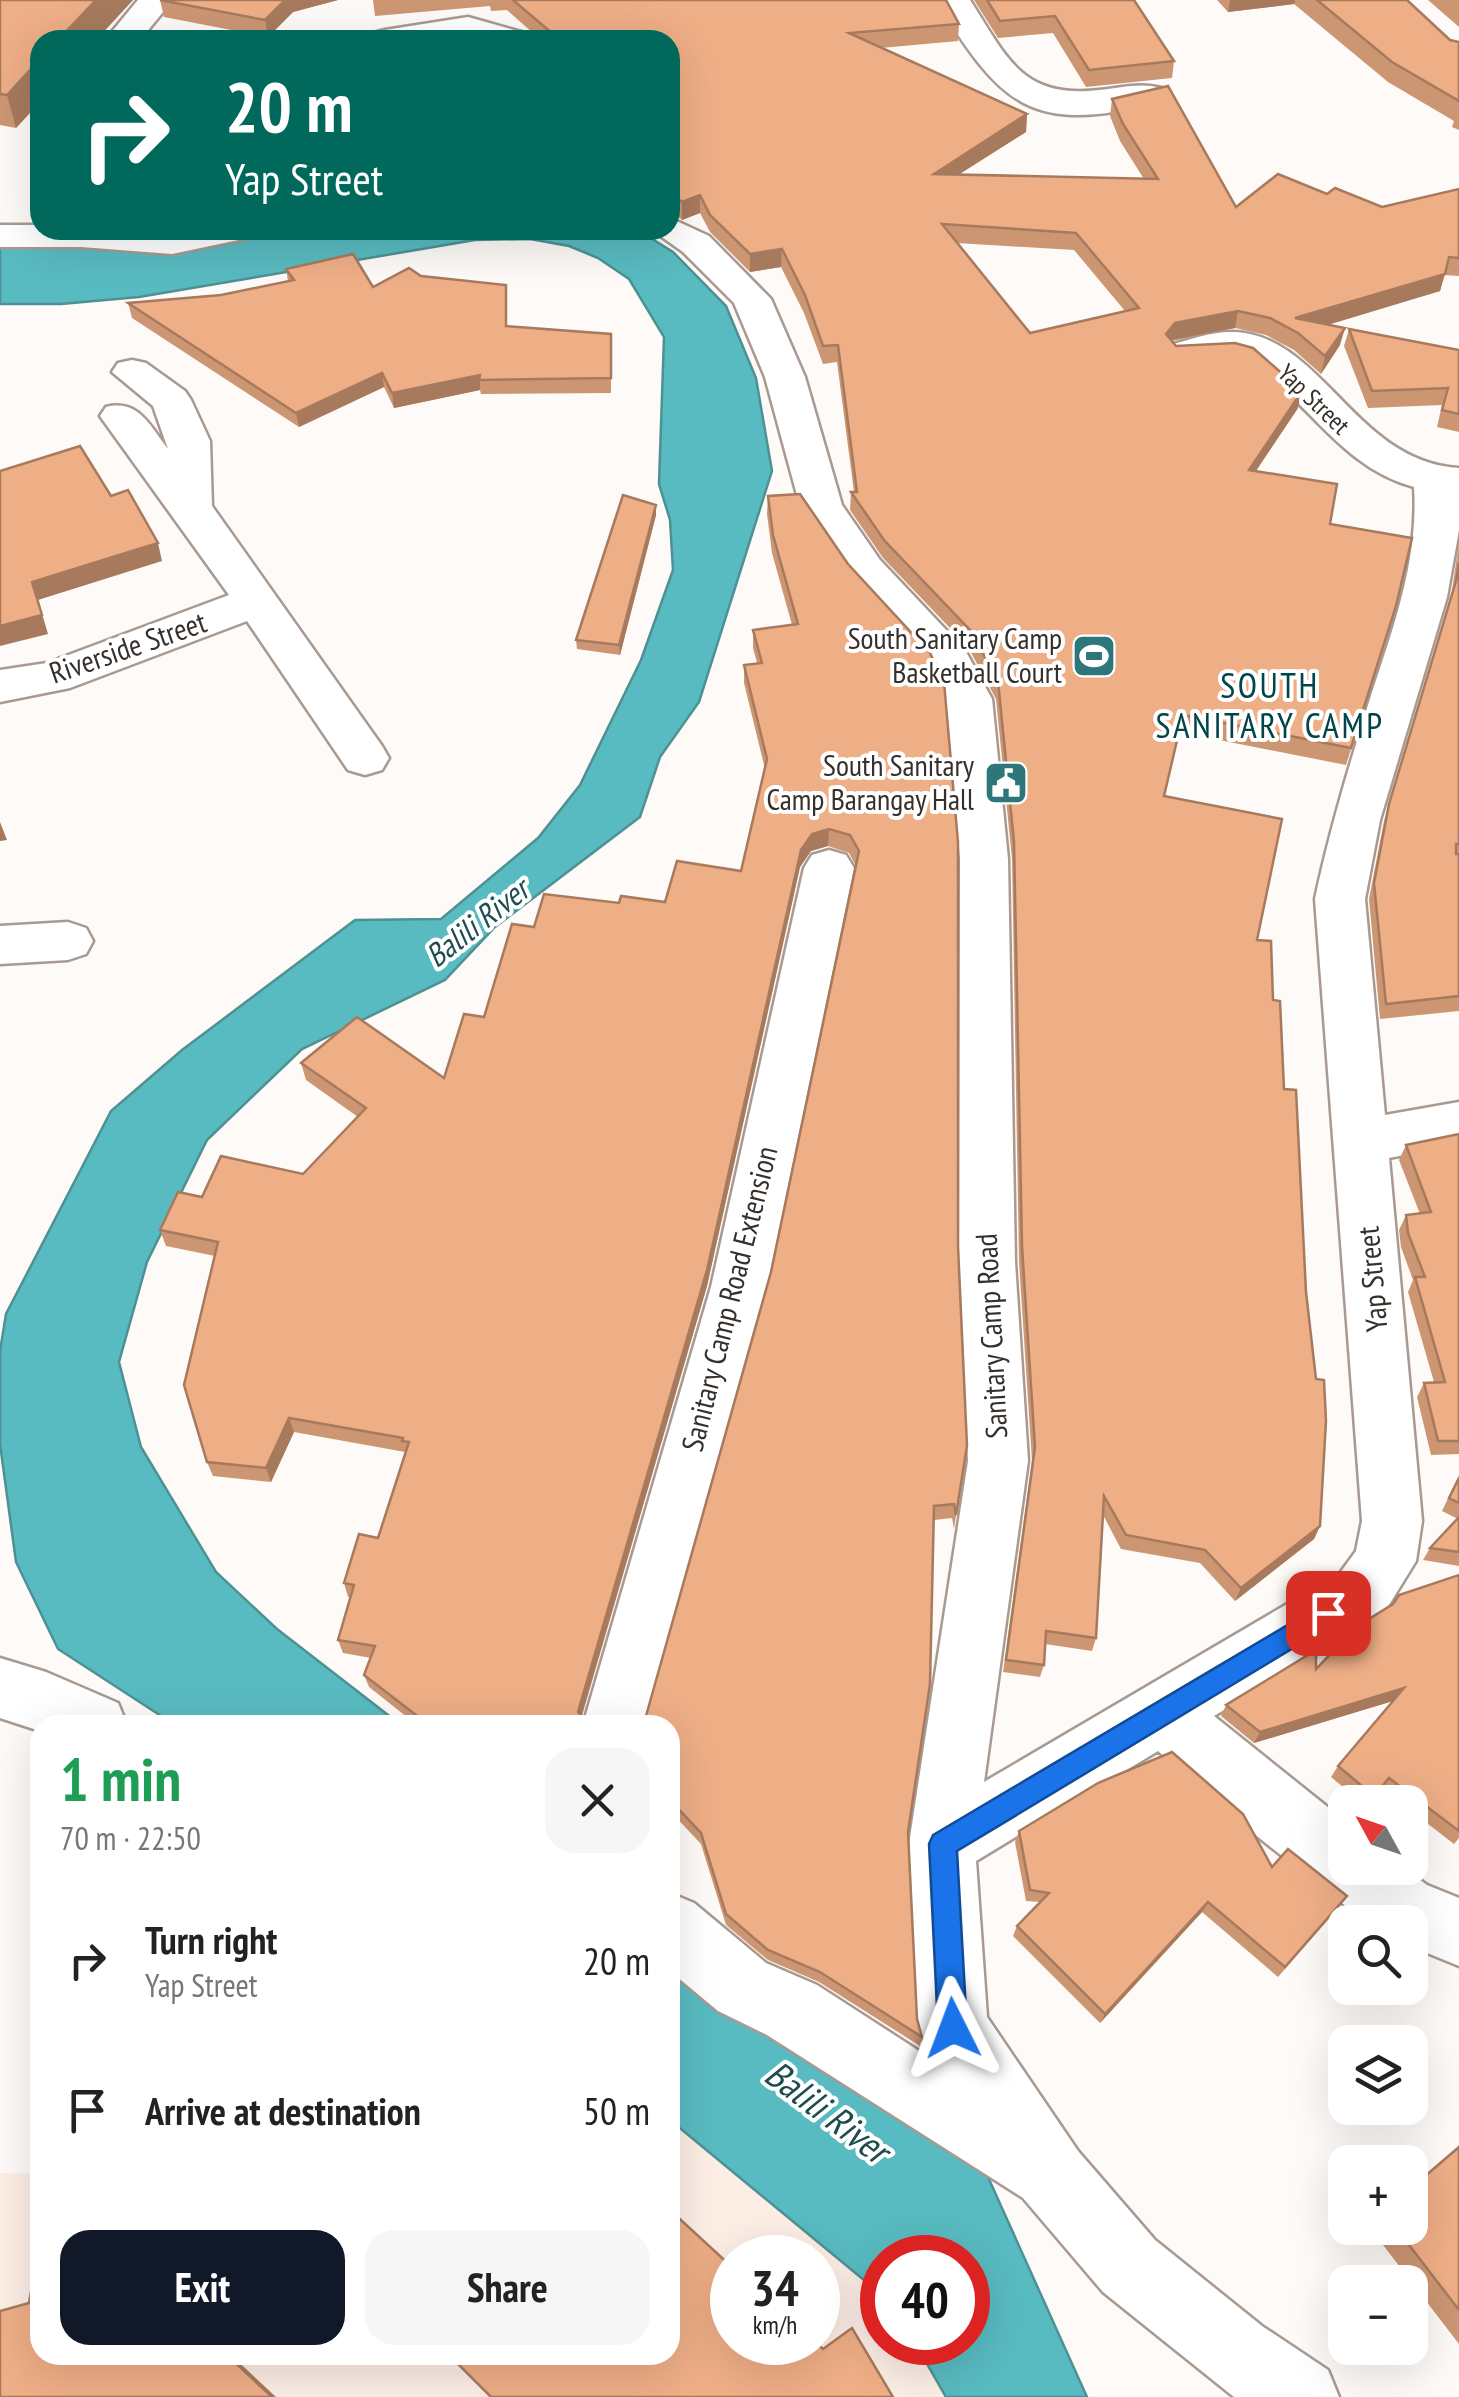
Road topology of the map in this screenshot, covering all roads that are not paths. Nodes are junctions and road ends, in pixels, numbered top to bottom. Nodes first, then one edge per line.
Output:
1 (156, 0) edge
2 (953, 0) edge
3 (130, 30) edge
4 (449, 30) edge
5 (478, 30) edge
6 (1148, 95) edge
7 (30, 235) edge
8 (680, 235) edge
9 (0, 236) edge
10 (139, 240) edge
11 (190, 240) edge
12 (1187, 352) edge
13 (132, 372) dead end
14 (121, 416) dead end
15 (1447, 481) edge
16 (191, 507) junction
17 (254, 602) junction
18 (0, 686) edge
19 (364, 758) dead end
20 (829, 868) dead end
21 (68, 941) dead end
22 (0, 944) edge
23 (1459, 1123) edge
24 (1362, 1141) junction
25 (0, 1688) edge
26 (1164, 1714) junction
27 (74, 1715) edge
28 (617, 1715) edge
29 (942, 1844) junction
30 (1328, 1850) edge
31 (1372, 1885) edge
32 (1459, 1932) edge
33 (680, 1935) edge
34 (1052, 2178) junction
35 (1301, 2397) edge

1 - 3 street
2 - 6 street
4 - 5 street
7 - 9 street
8 - 29 street, Sanitary Camp Road
10 - 11 street
12 - 15 street, Yap Street
13 - 16 street
14 - 16 street
15 - 24 street, Yap Street
16 - 17 street
17 - 18 street, Riverside Street
17 - 19 street
20 - 28 street, Sanitary Camp Road Extension
21 - 22 street
23 - 24 street
24 - 26 street, Yap Street
25 - 27 street
26 - 29 street, Yap Street
26 - 30 street
29 - 34 street, Sanitary Camp Road
31 - 32 street
33 - 34 street
34 - 35 street, Sanitary Camp Road

